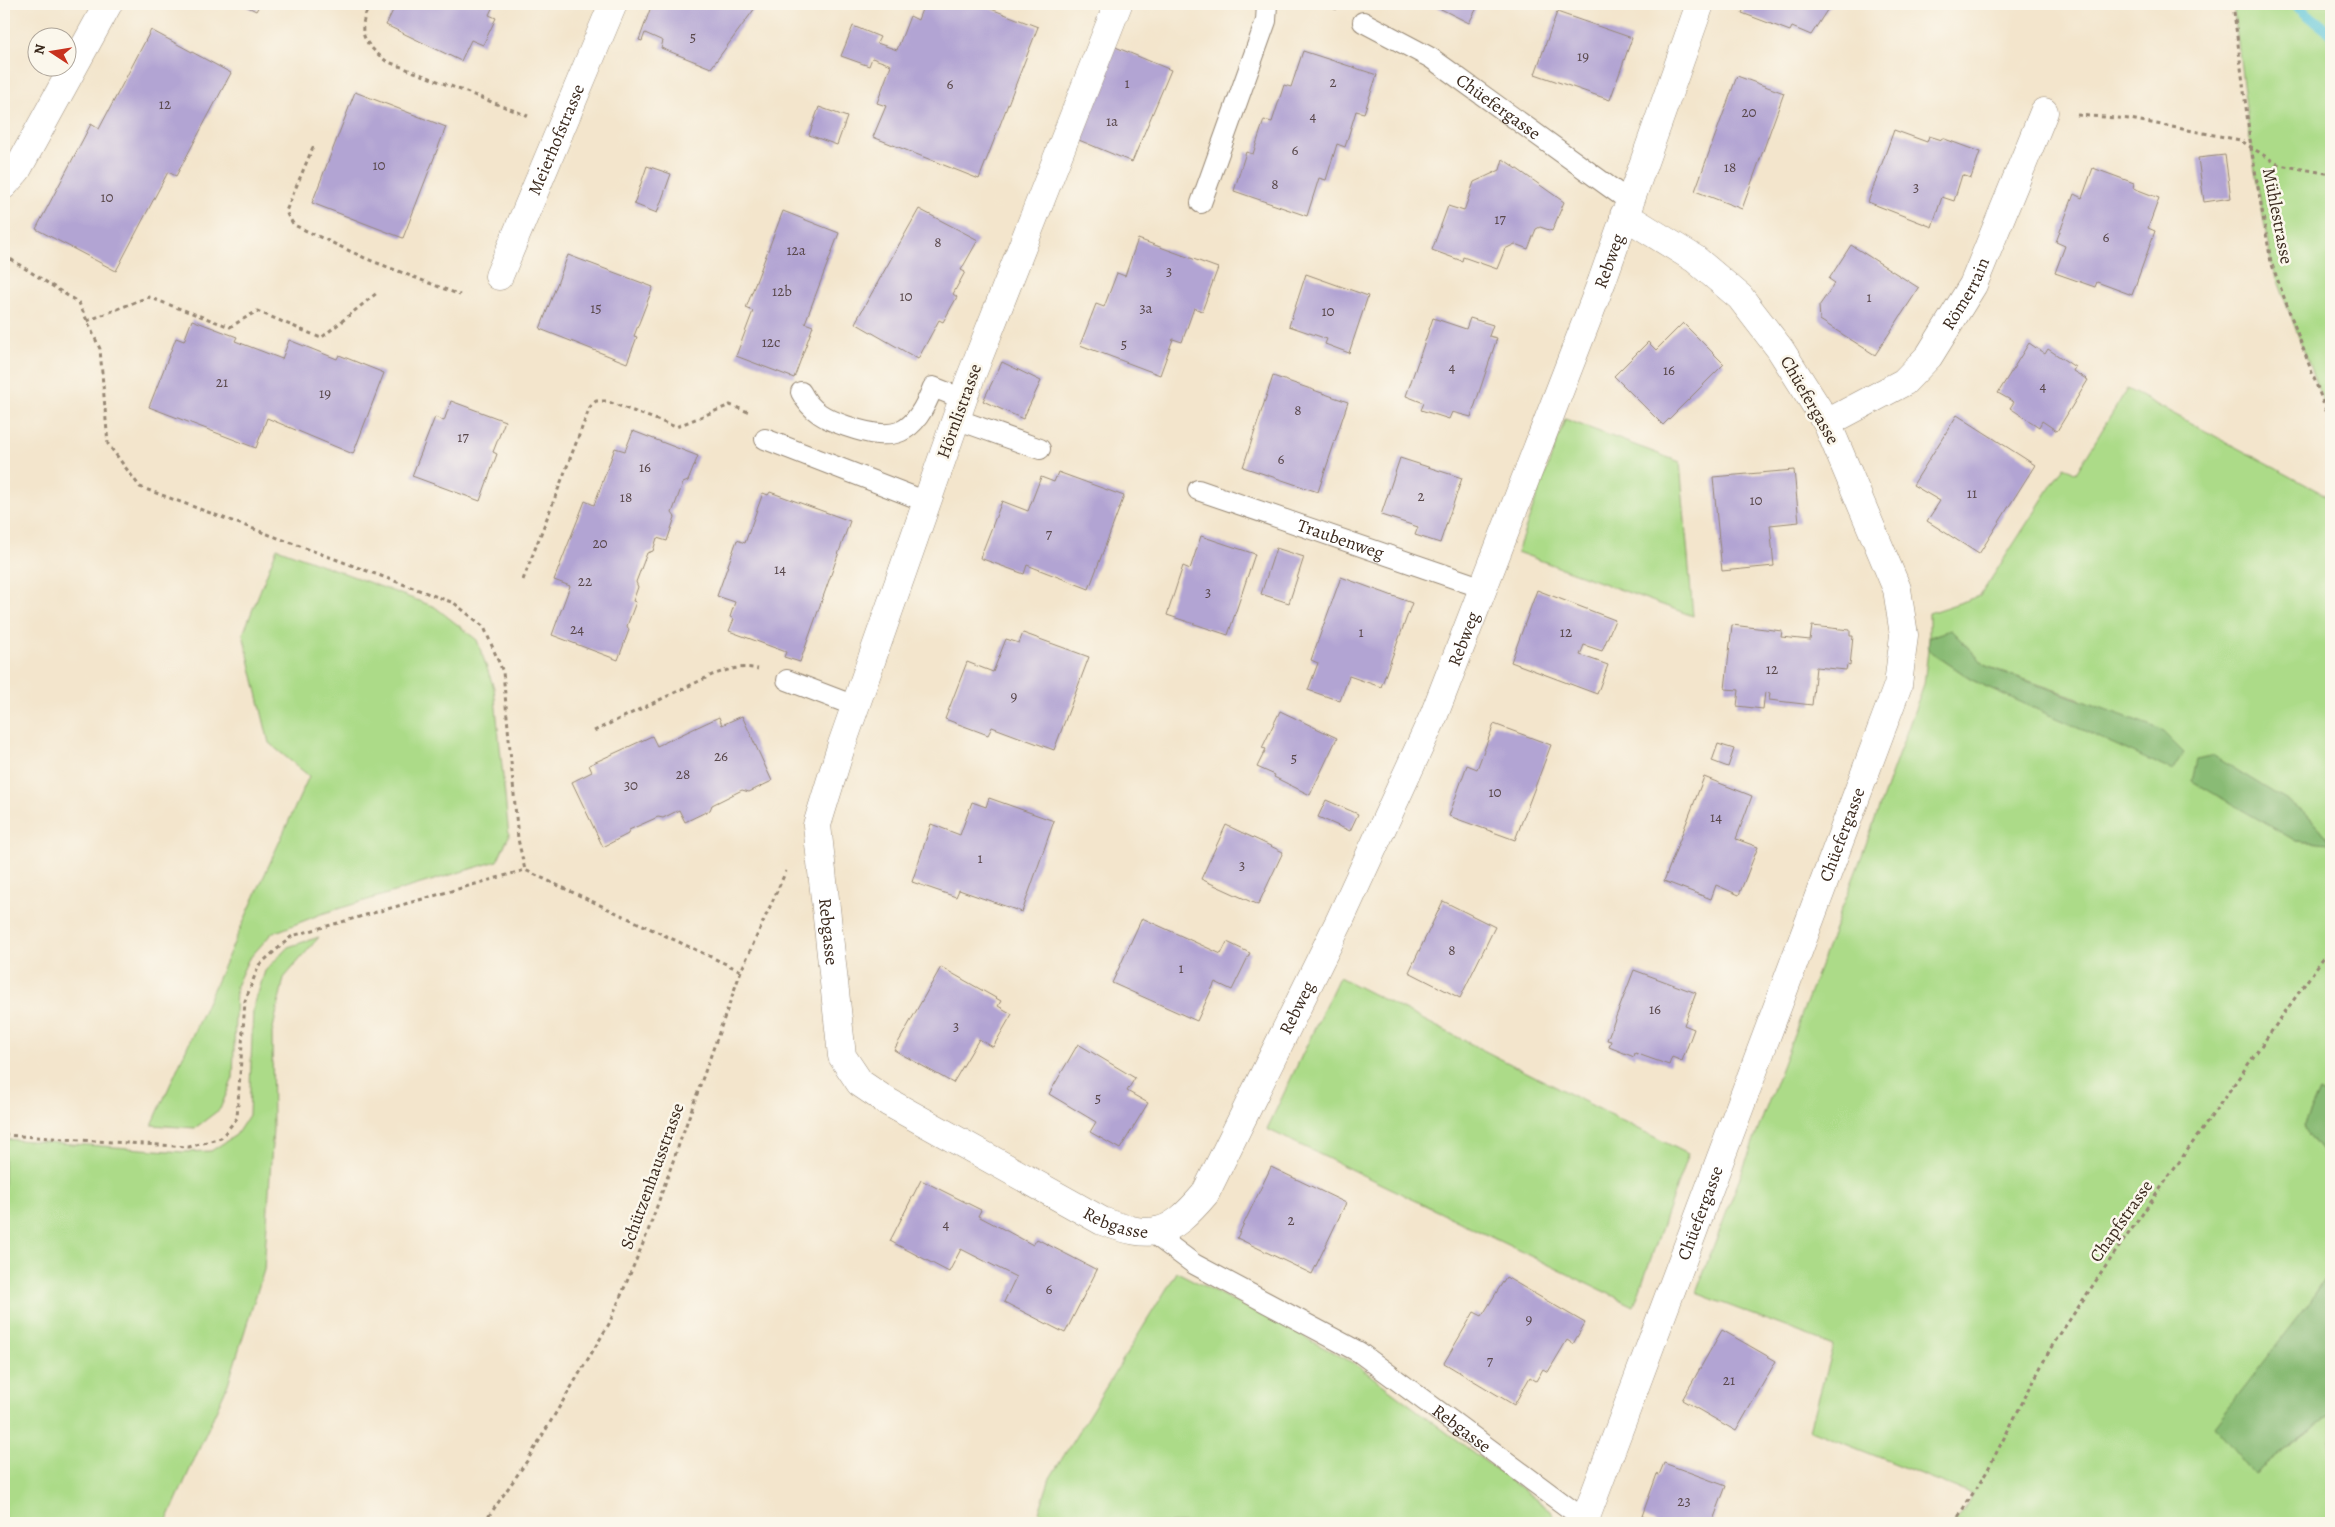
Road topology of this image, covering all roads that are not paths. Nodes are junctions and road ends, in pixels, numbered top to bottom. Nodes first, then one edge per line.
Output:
1 (108, 4) edge
2 (613, 4) edge
3 (1118, 4) edge
4 (1267, 4) edge
5 (1700, 4) edge
6 (1363, 22) dead end
7 (2044, 112) road end
8 (4, 185) edge
9 (1201, 203) dead end
10 (1626, 208) junction
11 (499, 276) dead end
12 (802, 392) dead end
13 (960, 409) junction
14 (1827, 423) junction
15 (765, 439) dead end
16 (1040, 448) dead end
17 (1198, 490) dead end
18 (927, 502) junction
19 (1483, 588) junction
20 (787, 680) road end
21 (855, 706) junction
22 (817, 825) joint
23 (1154, 1234) junction
24 (1585, 1520) joint

1 - 8 street
2 - 11 street, Meierhofstrasse
3 - 13 street, Hörnlistrasse
4 - 9 lane
5 - 10 street, Rebweg
6 - 10 lane, Chüefergasse
7 - 14 street, Römerrain
10 - 14 street, Chüefergasse
10 - 19 street, Rebweg
12 - 13 lane
13 - 16 lane
13 - 18 street, Hörnlistrasse
14 - 24 street, Chüefergasse
15 - 18 lane
17 - 19 lane, Traubenweg
18 - 21 street, Hörnlistrasse
19 - 23 street, Rebweg
20 - 21 lane
21 - 22 street, Hörnlistrasse
22 - 23 street, Rebgasse
23 - 24 lane, Rebgasse

